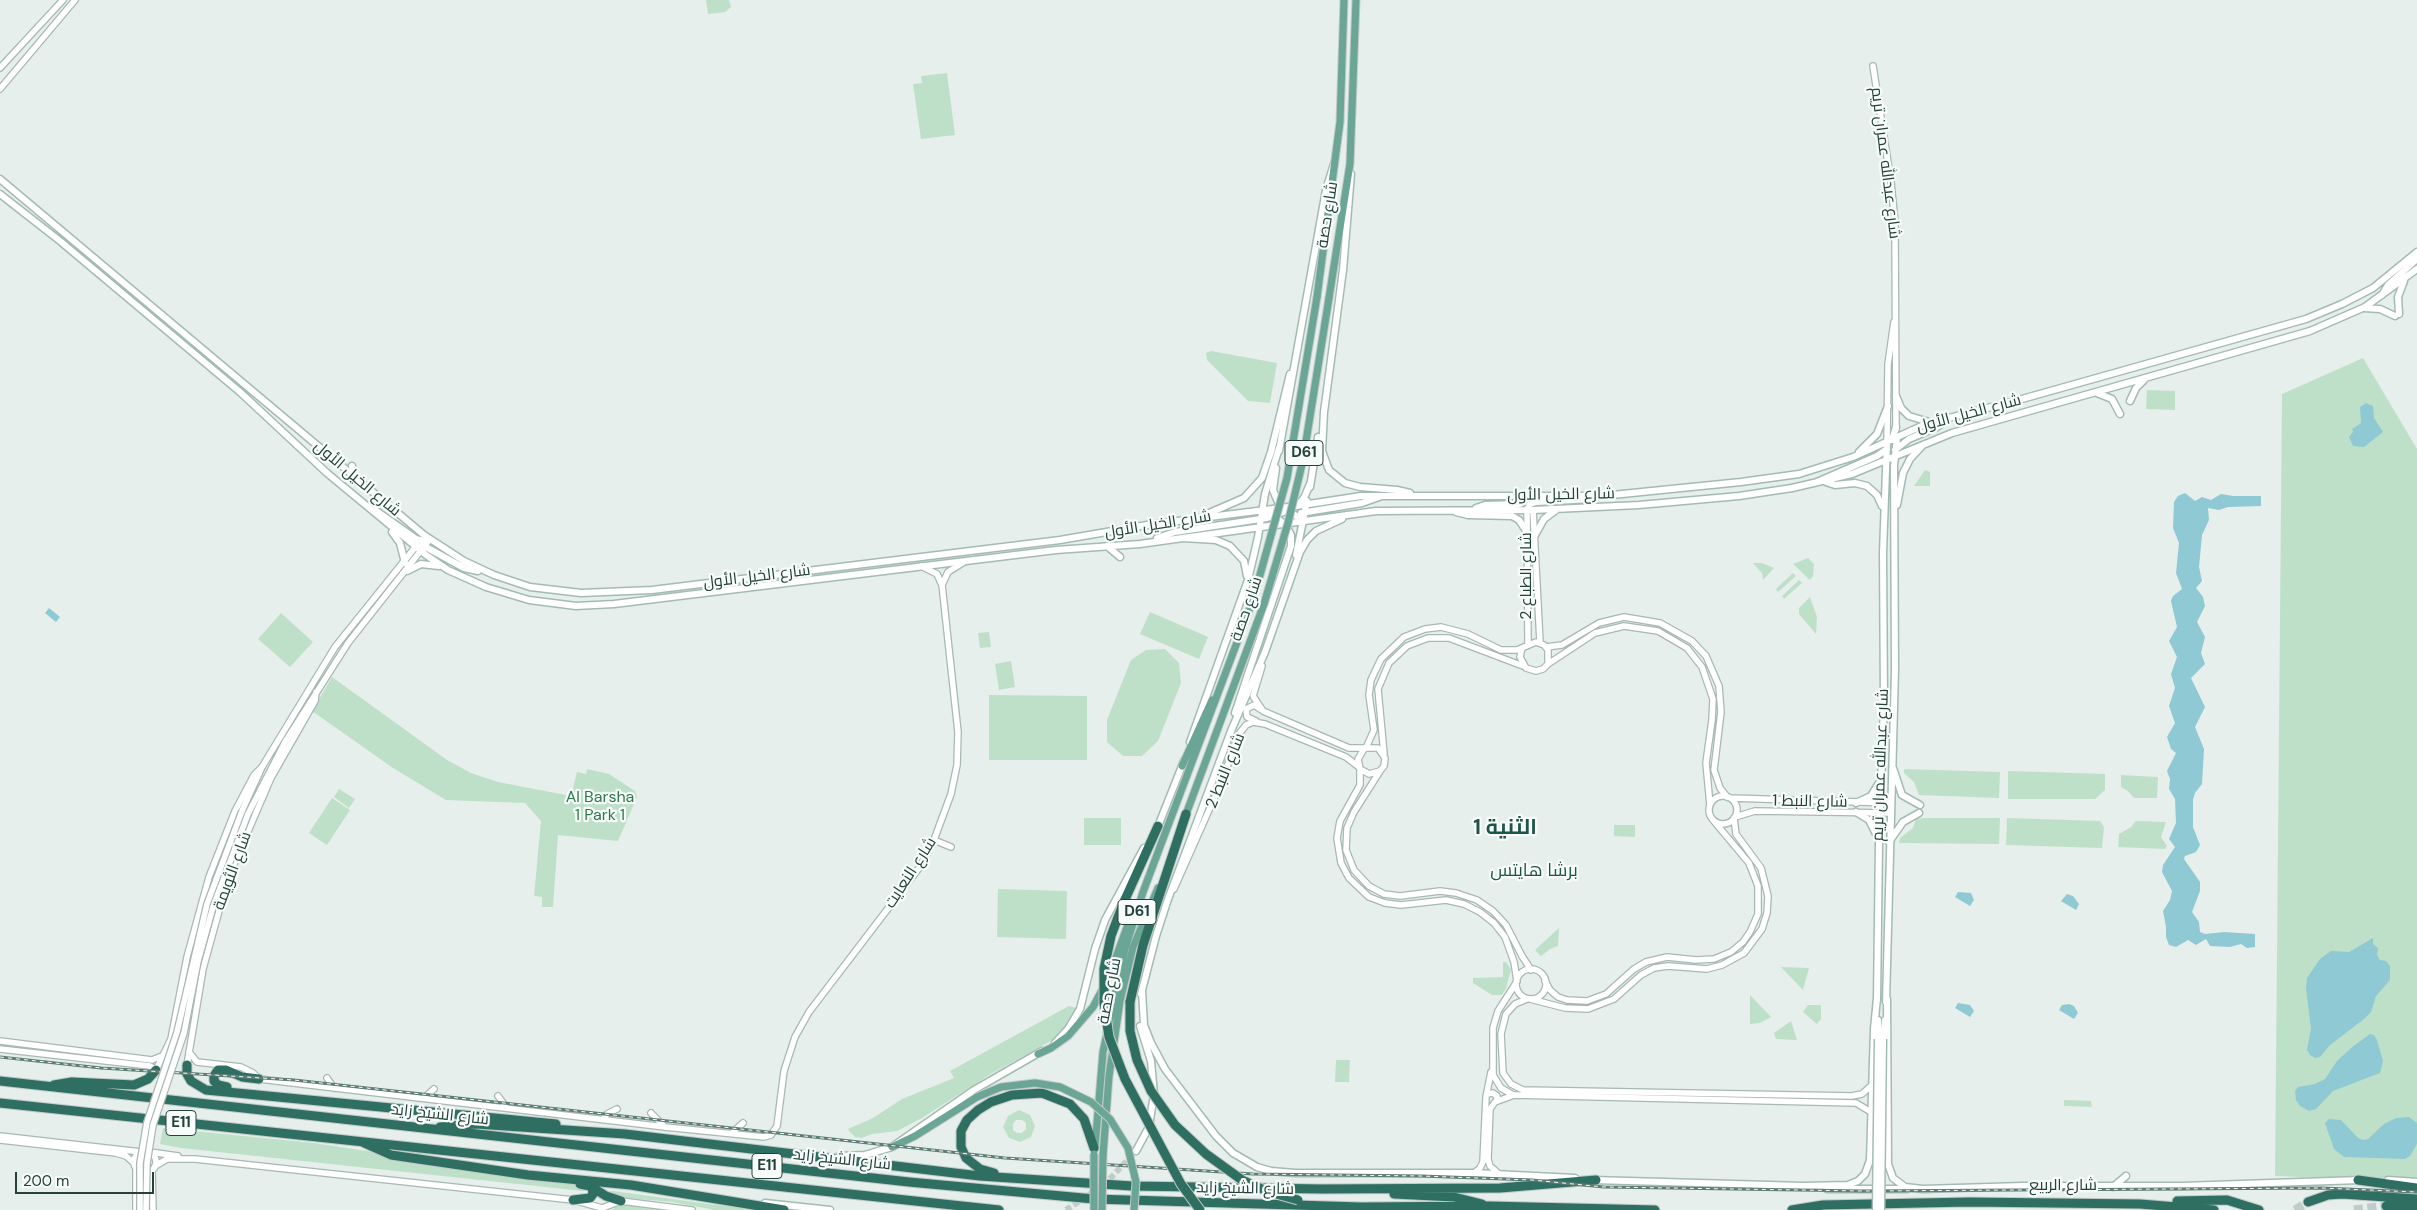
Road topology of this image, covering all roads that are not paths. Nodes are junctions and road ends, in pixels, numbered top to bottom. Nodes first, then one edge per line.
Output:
1 (62, 0) edge
2 (75, 0) edge
3 (1344, 0) edge
4 (1356, 0) edge
5 (1873, 66) dead end
6 (0, 68) edge
7 (0, 89) edge
8 (1336, 161) junction
9 (1350, 164) junction
10 (0, 179) edge
11 (0, 194) edge
12 (2417, 252) edge
13 (2417, 259) edge
14 (2417, 269) edge
15 (2408, 277) junction
16 (133, 290) junction
17 (144, 290) dead end
18 (2369, 290) junction
19 (2382, 293) junction
20 (2364, 308) junction
21 (1894, 320) junction
22 (1296, 351) junction
23 (2146, 378) junction
24 (2093, 393) junction
25 (1896, 396) junction
26 (2130, 401) dead end
27 (1888, 406) junction
28 (1324, 412) junction
29 (2120, 414) dead end
30 (1947, 419) junction
31 (1933, 422) junction
32 (1896, 428) joint
33 (1910, 439) junction
34 (1891, 441) junction
35 (1927, 443) junction
36 (1279, 448) junction
37 (1896, 448) junction
38 (1909, 450) junction
39 (1853, 456) junction
40 (1895, 456) junction
41 (1887, 461) junction
42 (352, 466) dead end
43 (354, 476) junction
44 (1825, 482) junction
45 (1310, 484) junction
46 (1814, 484) junction
47 (1413, 495) junction
48 (1383, 496) junction
49 (1602, 496) junction
50 (1522, 497) junction
51 (1544, 502) junction
52 (1306, 504) junction
53 (1296, 506) junction
54 (366, 507) junction
55 (1530, 508) junction
56 (1542, 509) junction
57 (1558, 509) junction
58 (1473, 510) junction
59 (1261, 511) junction
60 (1288, 511) junction
61 (1453, 511) junction
62 (1884, 512) junction
63 (1894, 514) junction
64 (1353, 515) junction
65 (378, 516) junction
66 (1195, 518) junction
67 (1305, 518) junction
68 (1278, 519) junction
69 (1260, 522) junction
70 (1527, 532) junction
71 (1535, 535) junction
72 (1180, 536) junction
73 (425, 538) junction
74 (1147, 542) junction
75 (1107, 546) junction
76 (421, 548) junction
77 (1120, 557) dead end
78 (966, 561) junction
79 (404, 563) junction
80 (921, 566) junction
81 (448, 570) junction
82 (482, 570) junction
83 (407, 571) junction
84 (768, 575) junction
85 (1248, 580) junction
86 (1288, 582) junction
87 (942, 585) junction
88 (736, 588) junction
89 (1527, 608) junction
90 (1538, 609) junction
91 (1540, 642) junction
92 (1528, 643) junction
93 (1546, 647) junction
94 (1522, 648) junction
95 (1265, 652) junction
96 (1548, 664) junction
97 (1523, 666) junction
98 (1222, 680) junction
99 (316, 692) junction
100 (1268, 714) junction
101 (1265, 724) junction
102 (1231, 731) junction
103 (1365, 748) junction
104 (1384, 754) junction
105 (1182, 766) junction
106 (262, 767) junction
107 (1893, 767) junction
108 (1359, 768) junction
109 (1380, 772) junction
110 (1883, 774) junction
111 (1728, 798) junction
112 (1856, 803) junction
113 (1881, 803) junction
114 (1891, 804) junction
115 (1710, 805) junction
116 (1920, 805) dead end
117 (245, 812) junction
118 (1856, 812) junction
119 (1880, 813) junction
120 (1890, 813) junction
121 (1919, 813) dead end
122 (1186, 814) junction
123 (1735, 817) junction
124 (1713, 820) junction
125 (1158, 826) junction
126 (934, 840) junction
127 (1879, 841) junction
128 (1889, 843) junction
129 (952, 846) dead end
130 (1143, 892) junction
131 (1167, 902) junction
132 (187, 957) junction
133 (205, 961) junction
134 (1532, 970) junction
135 (184, 974) junction
136 (202, 976) junction
137 (1545, 981) junction
138 (1516, 982) junction
139 (1142, 991) junction
140 (1877, 998) junction
141 (1529, 999) junction
142 (1887, 999) junction
143 (1881, 1039) junction
144 (0, 1041) edge
145 (0, 1049) edge
146 (189, 1052) junction
147 (1038, 1054) junction
148 (164, 1055) junction
149 (187, 1065) joint
150 (1492, 1068) junction
151 (156, 1070) junction
152 (327, 1078) dead end
153 (259, 1079) junction
154 (0, 1081) edge
155 (1872, 1085) junction
156 (47, 1087) junction
157 (334, 1088) junction
158 (434, 1089) dead end
159 (1487, 1094) junction
160 (284, 1096) junction
161 (498, 1096) dead end
162 (1514, 1096) junction
163 (1852, 1096) junction
164 (424, 1098) junction
165 (1497, 1101) junction
166 (0, 1102) edge
167 (1850, 1103) junction
168 (506, 1108) junction
169 (617, 1109) dead end
170 (1871, 1112) junction
171 (651, 1113) dead end
172 (603, 1119) junction
173 (743, 1123) dead end
174 (665, 1126) junction
175 (430, 1129) junction
176 (774, 1132) joint
177 (732, 1133) junction
178 (625, 1134) junction
179 (0, 1136) edge
180 (0, 1140) edge
181 (362, 1141) junction
182 (892, 1147) junction
183 (1094, 1151) junction
184 (1136, 1151) tunnel mouth
185 (140, 1152) junction
186 (150, 1152) junction
187 (819, 1156) junction
188 (195, 1159) junction
189 (135, 1166) junction
190 (154, 1168) junction
191 (1474, 1173) junction
192 (1498, 1174) junction
193 (528, 1175) junction
194 (2126, 1176) dead end
195 (1596, 1180) junction
196 (2358, 1180) junction
197 (1069, 1182) junction
198 (2114, 1182) junction
199 (2417, 1182) edge
200 (1804, 1186) junction
201 (592, 1187) junction
202 (2417, 1188) edge
203 (1923, 1189) junction
204 (1322, 1190) junction
205 (601, 1193) junction
206 (697, 1196) junction
207 (2417, 1199) edge
208 (573, 1200) junction
209 (621, 1202) junction
210 (2308, 1202) tunnel mouth
211 (749, 1203) junction
212 (2140, 1204) junction
213 (1400, 1206) junction
214 (1489, 1206) junction
215 (2386, 1206) dead end
216 (2417, 1207) edge
217 (136, 1210) edge
218 (140, 1210) edge
219 (146, 1210) edge
220 (153, 1210) edge
221 (692, 1210) edge
222 (784, 1210) edge
223 (830, 1210) edge
224 (999, 1210) edge
225 (1094, 1210) edge
226 (1102, 1210) edge
227 (1134, 1210) edge
228 (1200, 1210) edge
229 (1655, 1210) edge
230 (1792, 1210) edge
231 (1876, 1210) edge
232 (1881, 1210) edge
233 (2214, 1210) edge
234 (2260, 1210) edge

1 - 6 street
2 - 7 street
3 - 8 main road, شارع حصة / D61
4 - 9 main road, شارع حصة / D61
5 - 21 street, شارع عبدالله عمران تريم
8 - 22 main road
8 - 98 main road, شارع حصة / D61, bridge
9 - 28 main road
9 - 122 main road, شارع حصة / D61, bridge
10 - 16 main road, شارع الخيل الأول
11 - 54 main road, شارع الخيل الأول
12 - 18 main road, شارع الخيل الأول
13 - 19 main road
14 - 15 main road, شارع الخيل الأول
15 - 19 main road, شارع الخيل الأول
15 - 20 main road
16 - 17 main road
16 - 43 main road, شارع الخيل الأول
18 - 19 main road
18 - 30 main road, شارع الخيل الأول
19 - 20 main road, شارع الخيل الأول
20 - 23 main road, شارع الخيل الأول
21 - 25 street, شارع عبدالله عمران تريم
21 - 27 street, شارع عبدالله عمران تريم
22 - 36 main road
22 - 66 main road
23 - 24 main road, شارع الخيل الأول
23 - 26 main road
24 - 29 main road
24 - 35 main road, شارع الخيل الأول
25 - 31 main road
25 - 32 street, شارع عبدالله عمران تريم
27 - 34 street, شارع عبدالله عمران تريم
27 - 39 main road
28 - 45 main road
28 - 47 main road
30 - 31 main road, شارع الخيل الأول
30 - 33 main road
31 - 34 main road, شارع الخيل الأول
32 - 34 main road
33 - 37 main road
33 - 38 main road
34 - 37 main road, شارع عبدالله عمران تريم
34 - 39 main road, شارع الخيل الأول
34 - 41 main road, شارع عبدالله عمران تريم
34 - 46 main road
35 - 38 main road, شارع الخيل الأول
35 - 63 main road
36 - 59 main road
36 - 60 main road
37 - 40 main road, شارع عبدالله عمران تريم
37 - 41 main road
38 - 40 main road, شارع الخيل الأول
39 - 49 main road, شارع الخيل الأول
40 - 41 main road, شارع الخيل الأول
40 - 63 main road, شارع عبدالله عمران تريم
41 - 44 main road, شارع الخيل الأول
41 - 62 main road, شارع عبدالله عمران تريم
42 - 43 main road
43 - 73 main road, شارع الخيل الأول
44 - 46 main road, شارع الخيل الأول
44 - 62 main road
45 - 52 main road
45 - 53 main road
46 - 57 main road, شارع الخيل الأول
47 - 48 main road, شارع الخيل الأول
47 - 50 main road, شارع الخيل الأول
48 - 52 main road, شارع الخيل الأول
48 - 67 main road
49 - 50 main road, شارع الخيل الأول
49 - 51 main road
50 - 55 main road
50 - 58 main road
51 - 55 main road
51 - 56 main road
52 - 53 main road, شارع الخيل الأول
52 - 67 main road
53 - 60 main road, شارع الخيل الأول
54 - 65 main road, شارع الخيل الأول
54 - 73 main road
55 - 56 main road, شارع الخيل الأول
55 - 58 main road, شارع الخيل الأول
55 - 70 street, شارع الطباع 2
55 - 71 street, شارع الطباع 2
56 - 57 main road, شارع الخيل الأول
57 - 71 main road
58 - 61 main road, شارع الخيل الأول
59 - 60 main road, شارع الخيل الأول
59 - 66 main road, شارع الخيل الأول
59 - 68 main road
59 - 69 main road
60 - 67 main road
60 - 68 main road
61 - 64 main road, شارع الخيل الأول
61 - 70 main road
62 - 110 main road, شارع عبدالله عمران تريم
63 - 107 main road, شارع عبدالله عمران تريم
64 - 67 main road, شارع الخيل الأول
64 - 86 main road
65 - 76 main road, شارع الخيل الأول
65 - 79 main road
66 - 84 main road, شارع الخيل الأول
67 - 68 main road, شارع الخيل الأول
67 - 86 main road
68 - 69 main road
68 - 69 main road, شارع الخيل الأول
68 - 102 main road
69 - 72 main road, شارع الخيل الأول
69 - 74 main road
69 - 85 main road
70 - 89 street, شارع الطباع 2
71 - 90 street, شارع الطباع 2
72 - 74 main road, شارع الخيل الأول
72 - 85 main road
73 - 76 street, شارع الثويمة
73 - 76 street, شارع الثويمة
73 - 82 main road, شارع الخيل الأول
74 - 75 main road, شارع الخيل الأول
75 - 77 main road
75 - 78 main road, شارع الخيل الأول
76 - 79 street, شارع الثويمة
76 - 81 main road, شارع الخيل الأول
76 - 82 main road
76 - 83 street, شارع الثويمة
78 - 80 main road, شارع الخيل الأول
78 - 87 street
79 - 106 street, شارع الثويمة
80 - 87 street
80 - 88 main road, شارع الخيل الأول
81 - 83 main road
81 - 88 main road, شارع الخيل الأول
82 - 84 main road, شارع الخيل الأول
83 - 99 street, شارع الثويمة
84 - 88 main road
85 - 105 main road
86 - 95 main road
87 - 126 street, شارع النعايت
89 - 90 street
89 - 92 street, شارع الطباع 2
90 - 91 street, شارع الطباع 2
91 - 92 street
91 - 93 street
92 - 94 street
93 - 96 street
93 - 111 street
94 - 97 street
94 - 103 street
95 - 100 street
95 - 102 main road
96 - 97 street
96 - 115 street
97 - 104 street
98 - 105 main road
98 - 130 main road, شارع حصة / D61
99 - 117 street, شارع الثويمة
99 - 133 street, شارع الثويمة
100 - 101 street
100 - 103 street
101 - 108 street, شارع النبط 2
101 - 131 street, شارع النبط 2
102 - 131 main road
103 - 104 street
103 - 108 street
104 - 109 street
105 - 125 main road
106 - 117 street, شارع الثويمة
106 - 132 street, شارع الثويمة
107 - 114 main road, شارع عبدالله عمران تريم
107 - 116 main road
108 - 109 street
108 - 138 street
109 - 134 street
110 - 112 main road
110 - 113 main road, شارع عبدالله عمران تريم
111 - 112 street, شارع النبط 1
111 - 115 street
111 - 123 street
112 - 113 street, شارع النبط 1
113 - 114 street, شارع النبط 1
113 - 119 main road, شارع عبدالله عمران تريم
114 - 120 main road, شارع عبدالله عمران تريم
115 - 124 street
117 - 218 street, bridge
117 - 219 street, bridge
118 - 119 street, شارع النبط 1
118 - 123 street, شارع النبط 1
118 - 127 main road
119 - 120 street, شارع النبط 1
119 - 127 main road, شارع عبدالله عمران تريم
120 - 128 main road, شارع عبدالله عمران تريم
121 - 128 main road
122 - 213 highway, bridge
122 - 226 main road, شارع حصة / D61, bridge
123 - 124 street
123 - 141 street
124 - 137 street
125 - 147 main road
125 - 228 highway, bridge
126 - 129 street
126 - 176 street, شارع النعايت
127 - 140 main road, شارع عبدالله عمران تريم
128 - 142 main road, شارع عبدالله عمران تريم
130 - 147 main road
130 - 183 main road, شارع حصة / D61
131 - 139 main road
132 - 133 street
132 - 135 street, شارع الثويمة
133 - 136 street, شارع الثويمة
134 - 137 street
134 - 138 street
135 - 136 street
135 - 148 street, شارع الثويمة
136 - 146 street, شارع الثويمة
137 - 141 street
138 - 141 street
138 - 150 street
139 - 184 main road
139 - 191 main road
140 - 143 main road, شارع عبدالله عمران تريم
140 - 155 main road
141 - 163 street
142 - 143 main road, شارع عبدالله عمران تريم
142 - 203 main road, شارع الربيع
143 - 231 main road, شارع عبدالله عمران تريم, bridge
143 - 232 main road, شارع عبدالله عمران تريم, bridge
144 - 148 street
145 - 151 street
146 - 149 street, شارع الثويمة
146 - 153 street
147 - 182 main road
148 - 151 street, شارع الثويمة
149 - 160 highway
150 - 159 street
150 - 162 street
151 - 156 highway
152 - 157 street
153 - 157 street, شارع الشيخ زايد
153 - 160 highway
154 - 156 highway, شارع الشيخ زايد / E11
155 - 163 street
155 - 170 main road
156 - 175 highway, شارع الشيخ زايد / E11
157 - 164 street, شارع الشيخ زايد
158 - 164 street
159 - 165 street
159 - 191 street
160 - 178 highway
161 - 168 street
162 - 165 street
162 - 167 street
163 - 167 street
164 - 168 street, شارع الشيخ زايد
165 - 192 street
166 - 181 highway, شارع الشيخ زايد / E11
167 - 170 street
168 - 172 street, شارع الشيخ زايد
169 - 172 street
170 - 200 main road
171 - 174 street
172 - 174 street, شارع الشيخ زايد
173 - 177 street
174 - 177 street, شارع الشيخ زايد
175 - 178 highway
175 - 213 highway, شارع الشيخ زايد / E11
176 - 177 street, شارع الشيخ زايد
178 - 187 highway
179 - 185 street
180 - 189 street
181 - 193 highway
181 - 224 highway, شارع الشيخ زايد / E11
182 - 187 main road
182 - 227 main road, bridge
183 - 197 highway
183 - 225 main road, شارع حصة / D61, bridge
185 - 186 street
185 - 189 street
186 - 188 street
186 - 190 street
187 - 197 highway
188 - 190 street
188 - 208 street
189 - 190 street
189 - 217 street
190 - 220 street
191 - 192 main road
192 - 195 main road
193 - 201 highway
193 - 206 highway
194 - 198 main road
195 - 200 main road
195 - 204 highway
196 - 198 main road, شارع الربيع
196 - 199 main road, شارع الربيع
196 - 202 highway
197 - 204 highway
198 - 203 main road, شارع الربيع
200 - 203 main road
201 - 205 highway
201 - 208 highway
204 - 214 highway
205 - 206 highway
205 - 209 highway
206 - 211 highway
207 - 210 highway
208 - 209 street
209 - 221 street
211 - 222 highway
211 - 223 main road
212 - 230 highway
212 - 233 highway
212 - 234 highway
213 - 214 highway, شارع الشيخ زايد / E11
214 - 229 highway, شارع الشيخ زايد / E11
215 - 216 highway

